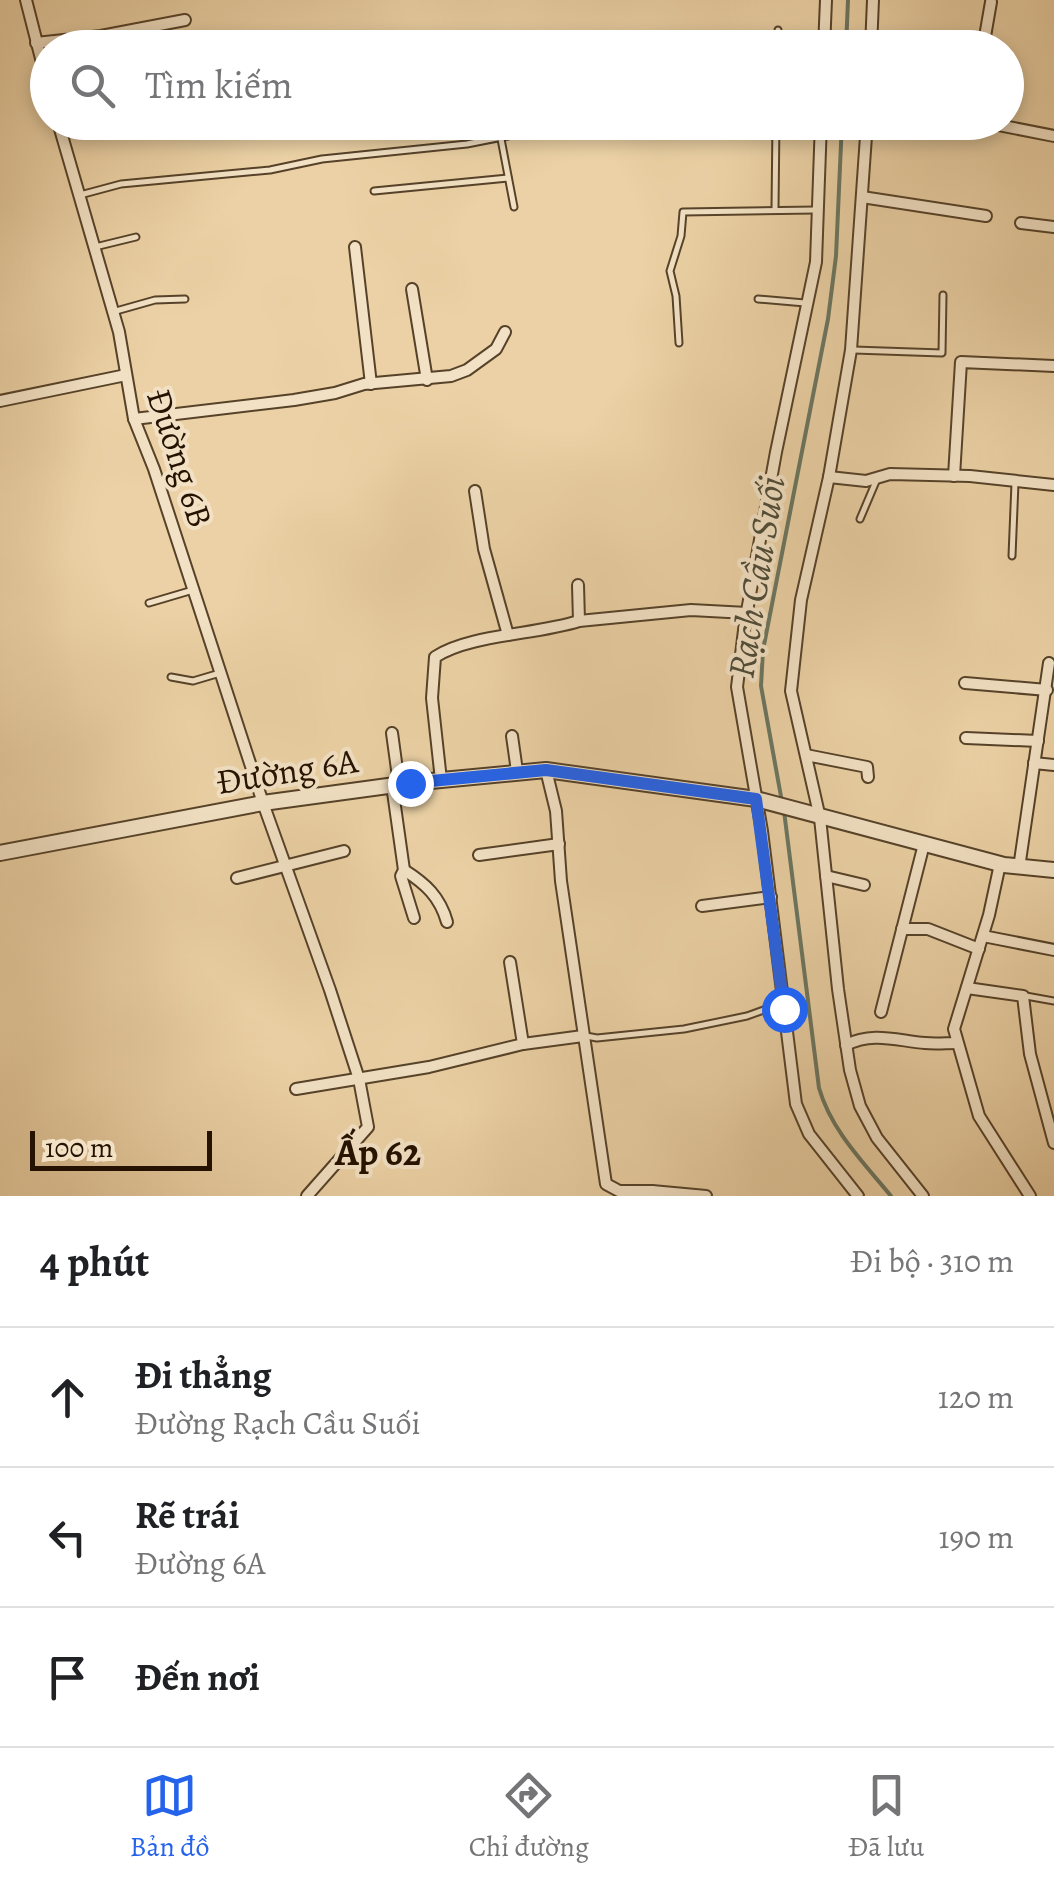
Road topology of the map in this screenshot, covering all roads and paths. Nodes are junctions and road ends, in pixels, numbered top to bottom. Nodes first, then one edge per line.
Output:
1 (26, 0) edge
2 (826, 0) edge
3 (873, 0) edge
4 (990, 2) edge
5 (185, 20) dead end
6 (33, 30) edge
7 (132, 30) edge
8 (825, 30) edge
9 (871, 30) edge
10 (986, 30) edge
11 (1024, 130) edge
12 (1054, 136) edge
13 (64, 140) edge
14 (492, 140) edge
15 (501, 140) edge
16 (776, 140) edge
17 (820, 140) edge
18 (866, 140) edge
19 (508, 178) junction
20 (374, 191) dead end
21 (80, 195) junction
22 (862, 197) junction
23 (514, 207) dead end
24 (774, 209) junction
25 (818, 210) junction
26 (986, 216) dead end
27 (1021, 223) dead end
28 (1054, 227) edge
29 (136, 237) dead end
30 (94, 247) junction
31 (356, 247) dead end
32 (412, 289) dead end
33 (943, 295) dead end
34 (184, 299) dead end
35 (758, 299) dead end
36 (808, 302) junction
37 (113, 312) junction
38 (504, 332) dead end
39 (679, 343) dead end
40 (851, 350) junction
41 (1054, 366) edge
42 (126, 375) junction
43 (427, 380) junction
44 (371, 384) junction
45 (0, 402) edge
46 (134, 419) junction
47 (954, 476) junction
48 (828, 478) junction
49 (877, 479) junction
50 (1015, 480) junction
51 (1054, 485) edge
52 (474, 491) dead end
53 (860, 520) dead end
54 (1012, 556) dead end
55 (578, 585) dead end
56 (193, 590) junction
57 (148, 603) dead end
58 (747, 613) junction
59 (580, 621) junction
60 (508, 635) junction
61 (1049, 662) dead end
62 (220, 674) junction
63 (171, 677) dead end
64 (965, 683) dead end
65 (1046, 690) junction
66 (392, 734) dead end
67 (512, 736) dead end
68 (966, 738) dead end
69 (1038, 741) junction
70 (806, 755) junction
71 (1034, 762) junction
72 (1054, 765) edge
73 (546, 770) junction
74 (517, 772) junction
75 (868, 778) dead end
76 (440, 780) junction
77 (395, 785) junction
78 (759, 800) junction
79 (263, 803) junction
80 (817, 817) junction
81 (558, 844) junction
82 (924, 844) junction
83 (344, 851) dead end
84 (0, 853) edge
85 (478, 855) dead end
86 (1000, 864) junction
87 (288, 866) junction
88 (1019, 868) junction
89 (404, 870) junction
90 (1054, 870) edge
91 (826, 876) junction
92 (237, 878) dead end
93 (864, 885) dead end
94 (771, 897) junction
95 (702, 906) dead end
96 (414, 918) dead end
97 (447, 922) dead end
98 (902, 929) junction
99 (983, 936) junction
100 (979, 949) junction
101 (1054, 950) edge
102 (510, 962) dead end
103 (967, 988) junction
104 (1023, 996) junction
105 (1054, 1001) edge
106 (783, 1002) junction
107 (881, 1012) dead end
108 (583, 1036) junction
109 (957, 1042) junction
110 (524, 1044) junction
111 (846, 1045) junction
112 (359, 1080) junction
113 (1054, 1088) edge
114 (296, 1089) dead end
115 (1040, 1090) junction
116 (1054, 1141) edge
117 (652, 1194) edge
118 (1026, 1194) edge
119 (308, 1196) edge
120 (706, 1196) edge
121 (858, 1196) edge
122 (923, 1196) edge

1 - 6 street
2 - 8 street
3 - 9 street
4 - 10 street
5 - 7 street
11 - 12 street
13 - 21 street, Đường 6B
14 - 21 lane
15 - 19 lane
16 - 24 lane
17 - 25 street
18 - 22 street
19 - 20 lane
19 - 23 lane
21 - 30 street, Đường 6B
22 - 26 street
22 - 40 street
24 - 25 lane
24 - 39 lane
25 - 36 street
27 - 28 street
29 - 30 lane
30 - 37 street, Đường 6B
31 - 44 street
32 - 43 street
33 - 40 lane
34 - 37 lane
35 - 36 lane
36 - 58 street
37 - 42 street, Đường 6B
38 - 43 street
40 - 48 street
41 - 47 street
42 - 45 street
42 - 46 street, Đường 6B
43 - 44 street
44 - 46 street
46 - 56 street, Đường 6B
47 - 49 street
47 - 50 street
48 - 49 street
48 - 70 street
49 - 53 lane
50 - 51 street
50 - 54 lane
52 - 60 street
55 - 59 street
56 - 57 lane
56 - 62 street, Đường 6B
58 - 59 street
58 - 78 street
59 - 60 street
60 - 76 street
61 - 65 street
62 - 63 lane
62 - 79 street, Đường 6B
64 - 65 street
65 - 69 street
66 - 77 street
67 - 74 street
68 - 69 street
69 - 71 street
70 - 75 street
70 - 80 street
71 - 72 street
71 - 88 street
73 - 74 street, Đường 6A
73 - 78 street, Đường 6A
73 - 81 street
74 - 76 street, Đường 6A
76 - 77 street, Đường 6A
77 - 79 street, Đường 6A
77 - 89 street
78 - 80 street, Đường 6A
78 - 94 street
79 - 84 street, Đường 6A
79 - 87 street, Đường 6B
80 - 82 street, Đường 6A
80 - 91 street
81 - 85 street
81 - 108 street
82 - 86 street, Đường 6A
82 - 98 street
83 - 87 street
86 - 88 street, Đường 6A
86 - 99 street
87 - 92 street
87 - 112 street, Đường 6B
88 - 90 street, Đường 6A
89 - 96 street
89 - 97 street
91 - 93 street
91 - 111 street
94 - 95 street
94 - 106 street
98 - 100 street
98 - 107 street
99 - 100 street
99 - 101 street
100 - 103 street
102 - 110 street
103 - 104 street
103 - 109 street
104 - 105 lane
104 - 115 street
106 - 108 lane
106 - 121 street
108 - 110 street
108 - 117 street
109 - 111 street
109 - 118 street
110 - 112 street
111 - 122 street
112 - 114 street
112 - 119 street, Đường 6B
113 - 115 street
115 - 116 street
117 - 120 street

